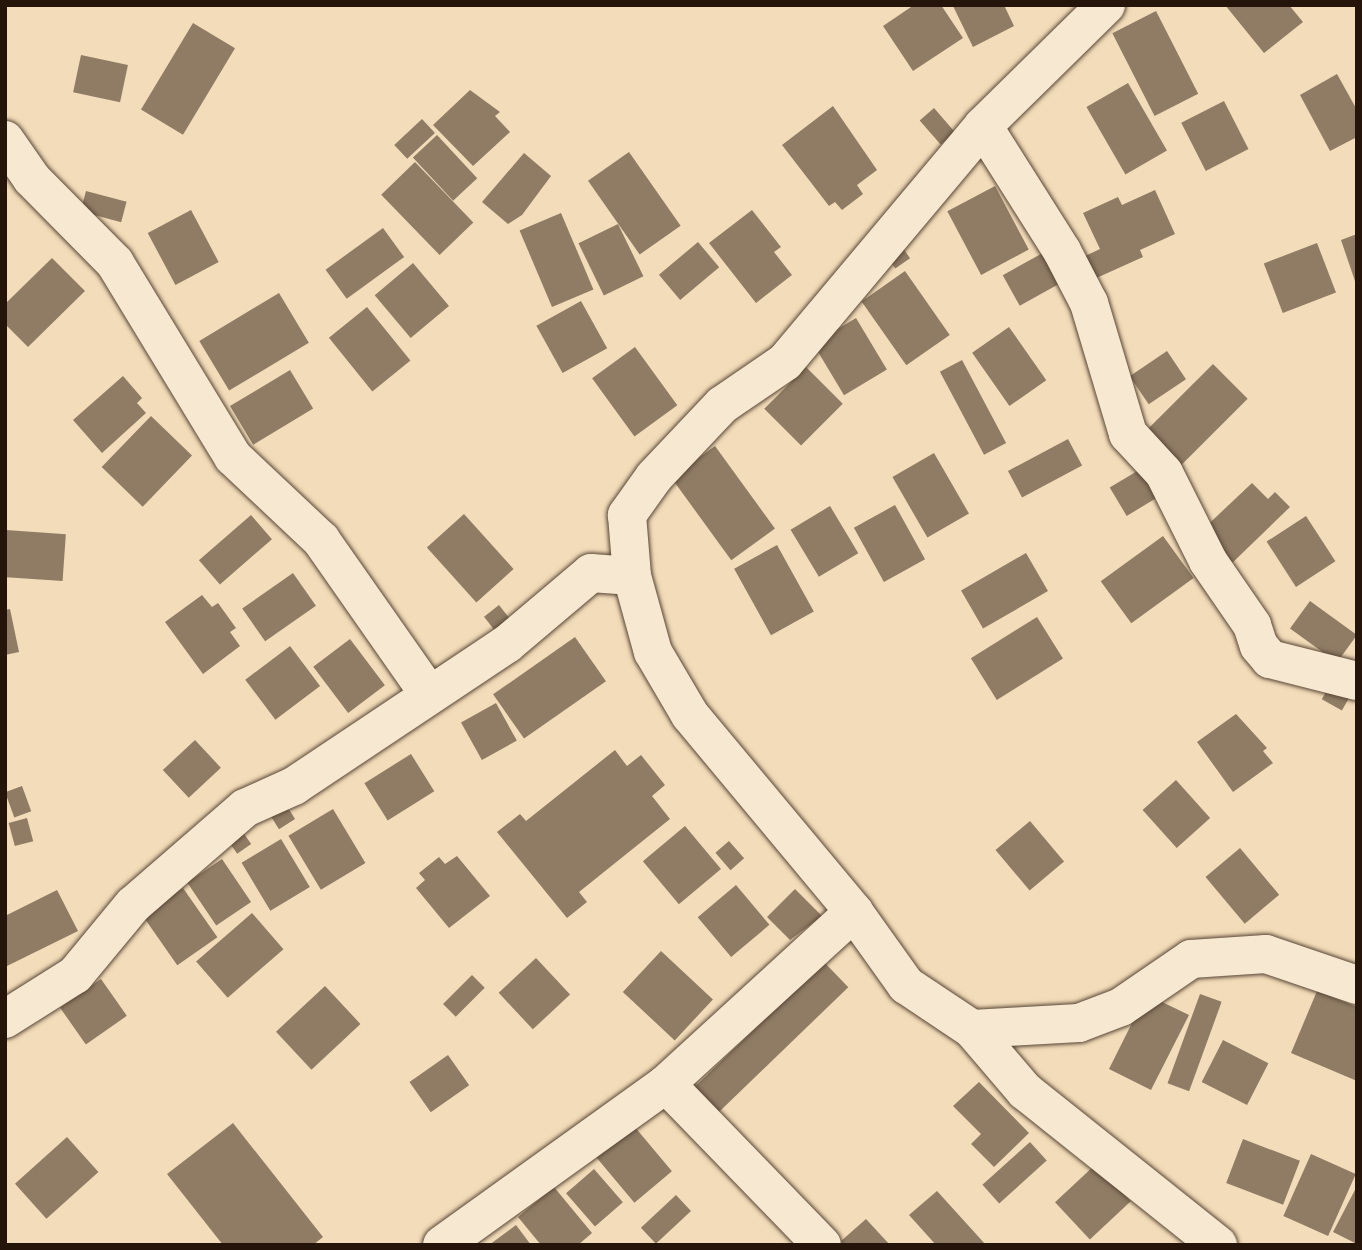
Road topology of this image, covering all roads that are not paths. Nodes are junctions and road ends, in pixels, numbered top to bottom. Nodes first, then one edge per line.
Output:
1 (1106, 5) edge
2 (983, 126) junction
3 (5, 140) edge
4 (632, 576) junction
5 (1357, 681) edge
6 (428, 693) junction
7 (854, 912) junction
8 (1357, 985) edge
9 (5, 1019) edge
10 (972, 1029) junction
11 (666, 1084) junction
12 (442, 1245) edge
13 (822, 1245) edge
14 (1218, 1245) edge

1 - 2 street
2 - 4 street
2 - 5 street
3 - 6 street
4 - 6 street
4 - 7 street
6 - 9 street
7 - 10 street
7 - 11 street
8 - 10 street
10 - 14 street
11 - 12 street
11 - 13 street

